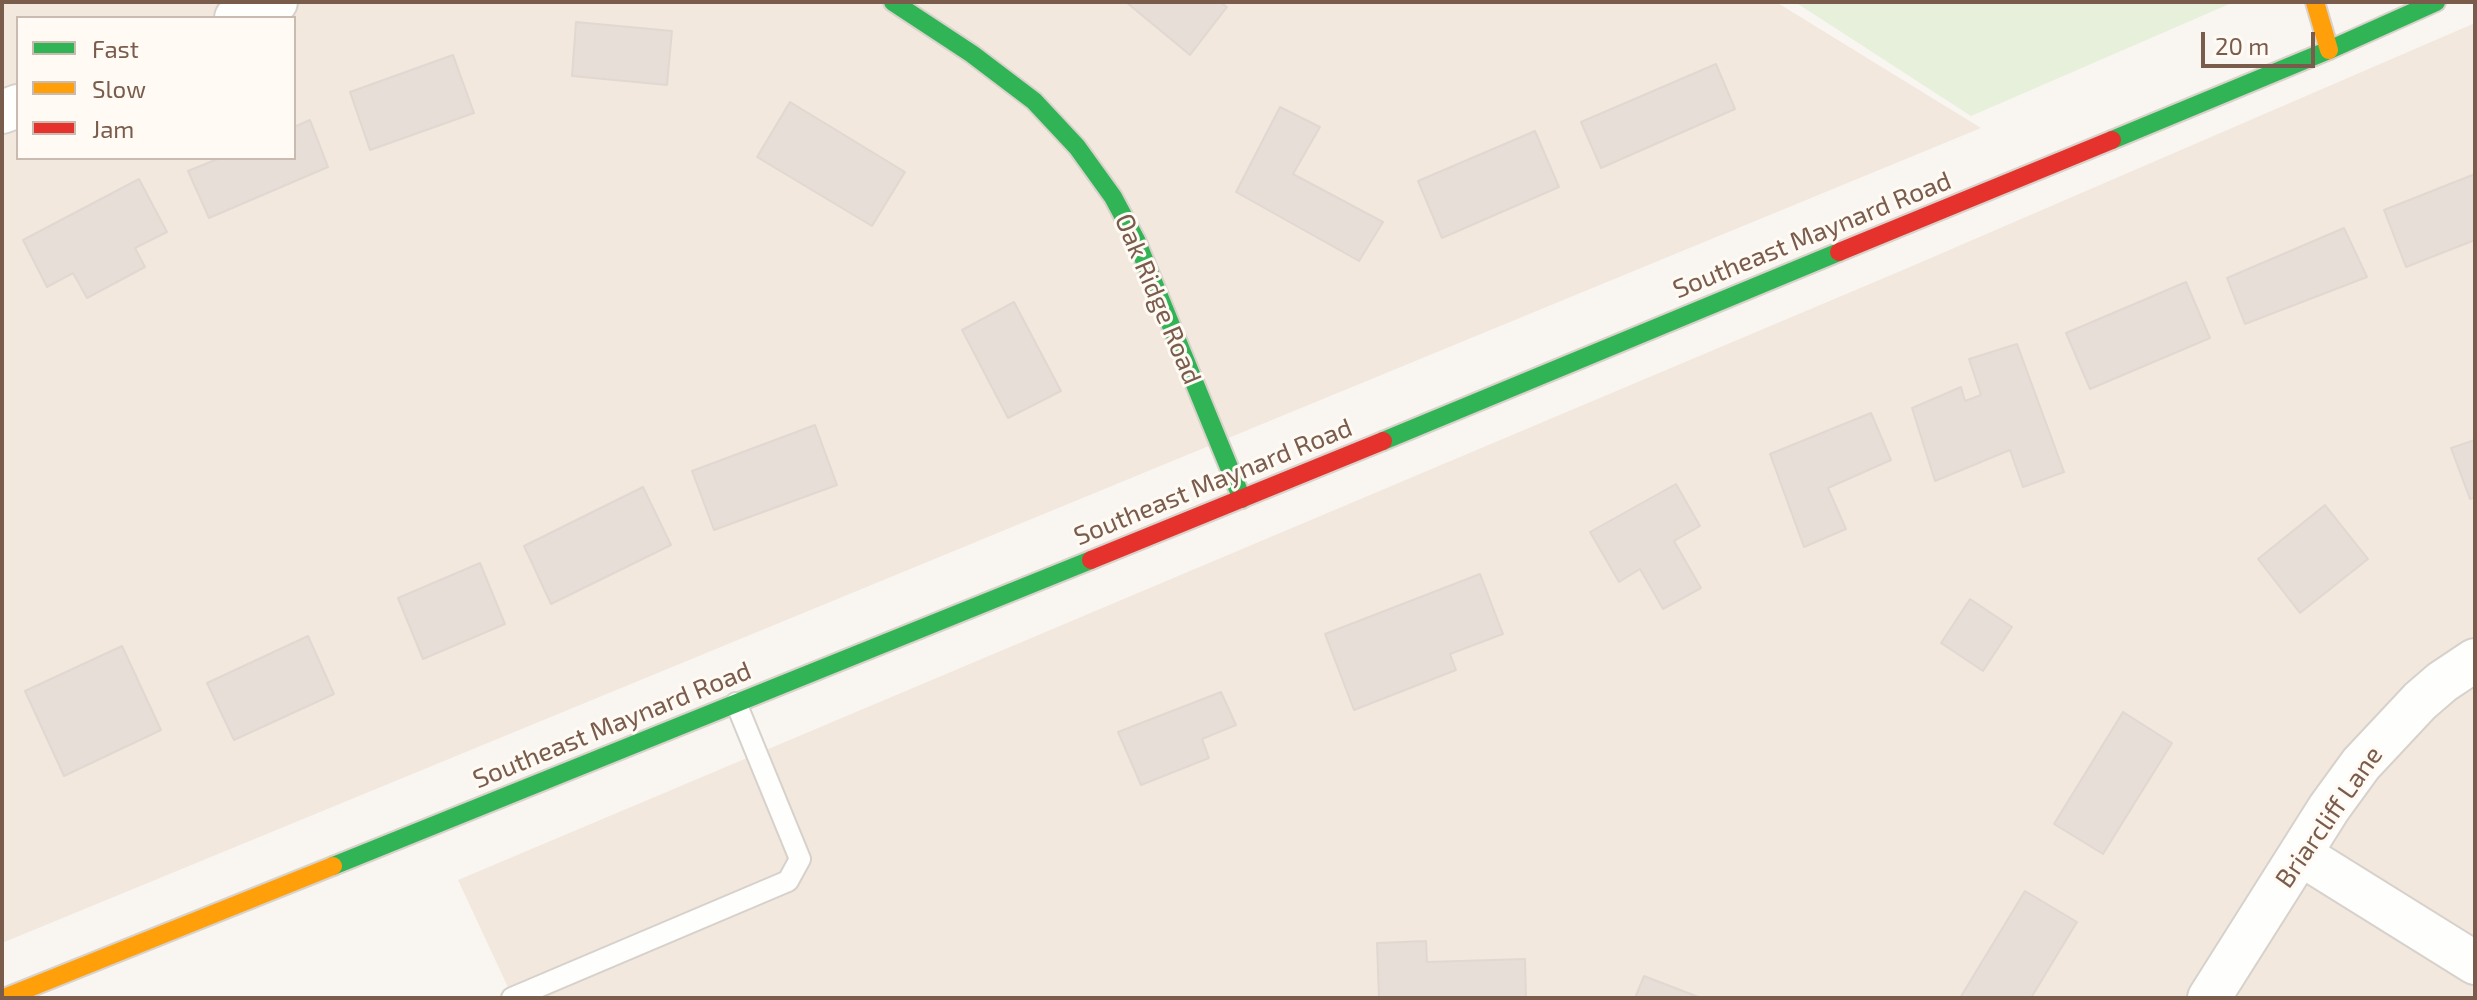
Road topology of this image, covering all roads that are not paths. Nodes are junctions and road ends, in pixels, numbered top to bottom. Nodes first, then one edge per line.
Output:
1 (276, 2) edge
2 (893, 2) edge
3 (2315, 2) edge
4 (2436, 2) edge
5 (241, 16) edge
6 (2329, 50) junction
7 (1242, 499) junction
8 (2475, 660) edge
9 (736, 703) junction
10 (2300, 854) junction
11 (2475, 963) edge
12 (4, 998) edge
13 (512, 998) edge
14 (2209, 998) edge

1 - 5 street
2 - 7 main road, Oak Ridge Road
3 - 6 main road
4 - 6 main road, Southeast Maynard Road
6 - 7 main road, Southeast Maynard Road
7 - 9 main road, Southeast Maynard Road
8 - 10 street, Briarcliff Lane
9 - 12 main road, Southeast Maynard Road
9 - 13 lane
10 - 11 street
10 - 14 street, Briarcliff Lane

